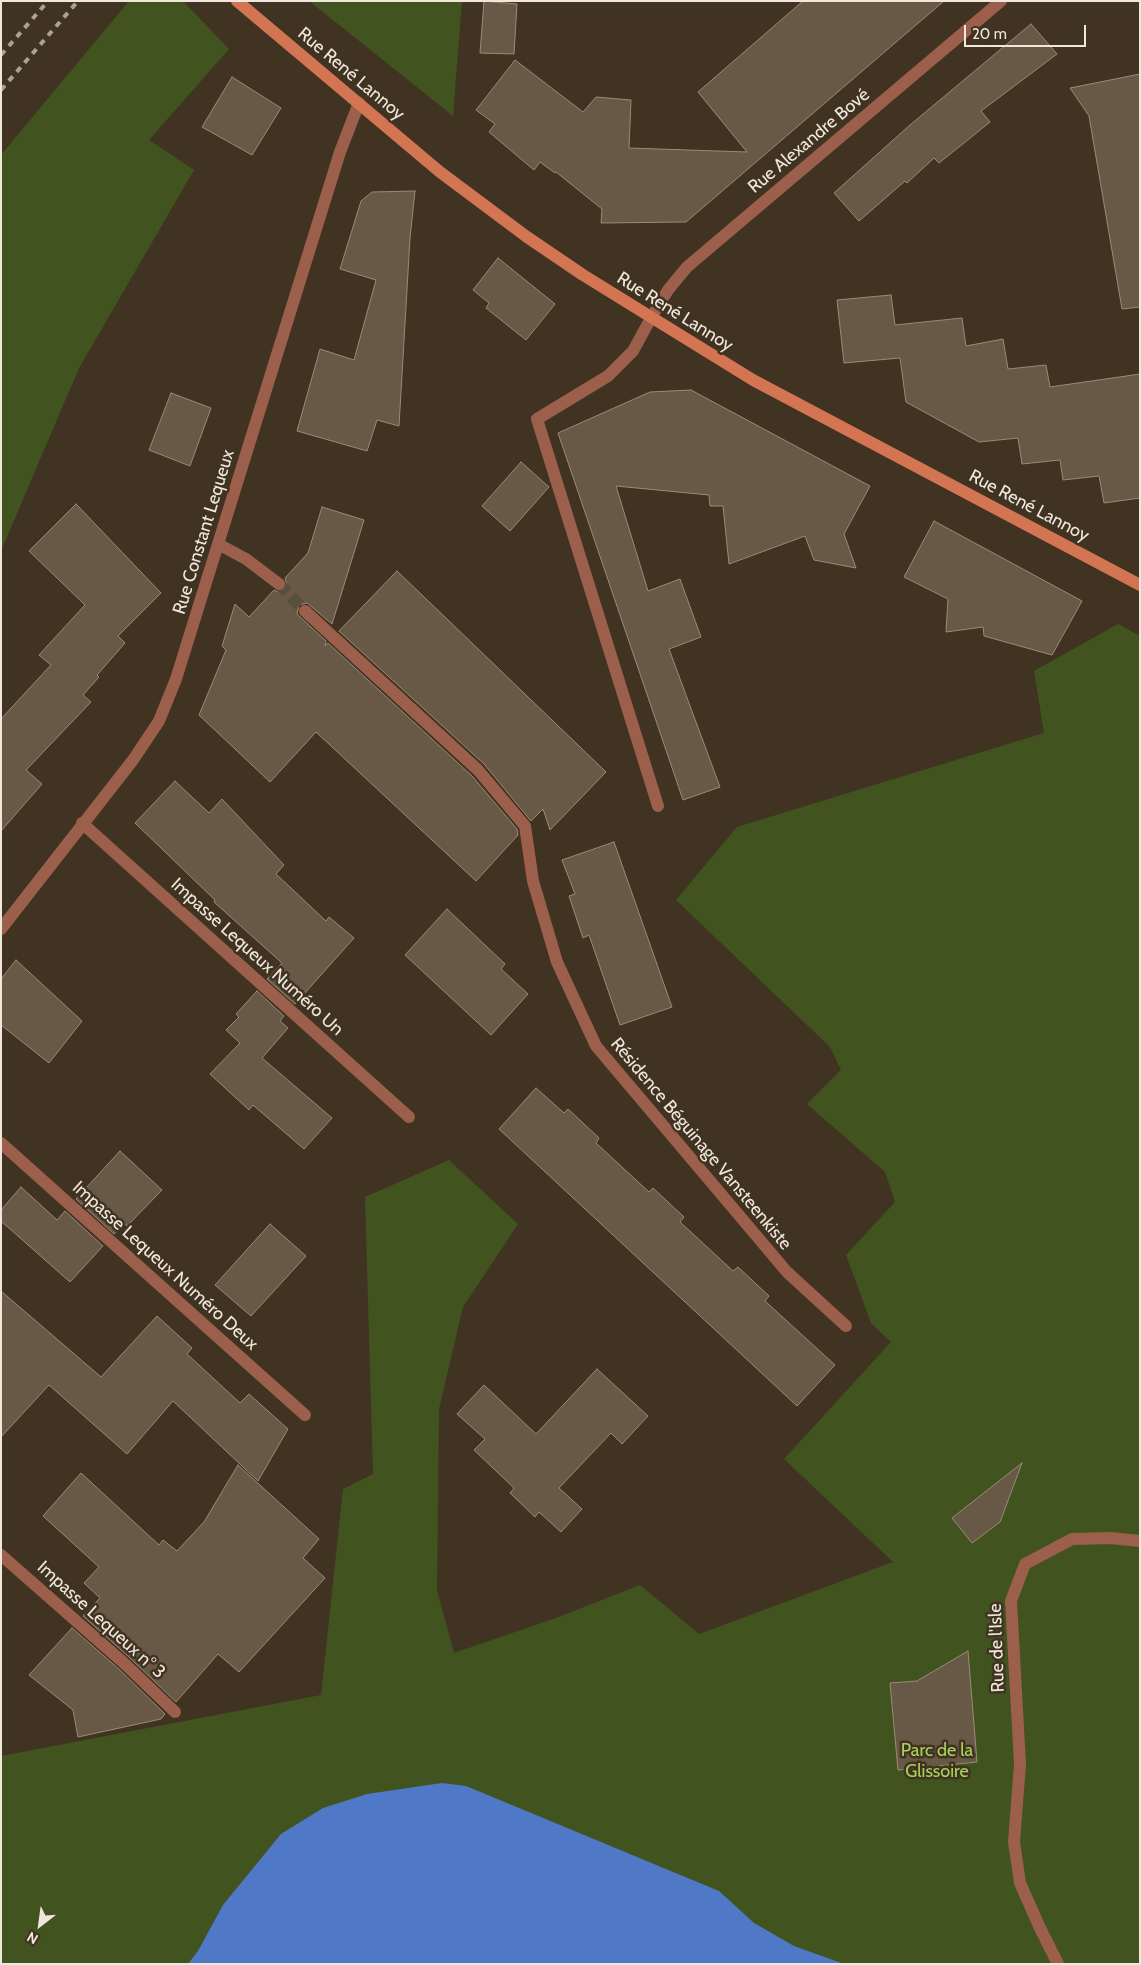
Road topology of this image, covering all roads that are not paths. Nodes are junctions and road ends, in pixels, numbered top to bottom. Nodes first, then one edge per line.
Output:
1 (237, 1) edge
2 (1001, 1) edge
3 (359, 103) junction
4 (651, 318) junction
5 (218, 544) junction
6 (279, 584) tunnel mouth
7 (1140, 585) edge
8 (305, 611) tunnel mouth
9 (658, 806) dead end
10 (82, 824) junction
11 (1, 929) edge
12 (409, 1117) dead end
13 (1, 1143) edge
14 (846, 1326) dead end
15 (305, 1415) dead end
16 (1140, 1541) edge
17 (1, 1555) edge
18 (175, 1712) dead end
19 (1058, 1964) edge

1 - 3 street, Rue René Lannoy
2 - 4 street, Rue Alexandre Bové
3 - 4 street, Rue René Lannoy
3 - 5 street, Rue Constant Lequeux
4 - 7 street, Rue René Lannoy
4 - 9 street, Rue Alexandre Bové
5 - 6 street
5 - 10 street, Rue Constant Lequeux
8 - 14 street, Résidence Béguinage Vansteenkiste
10 - 11 street, Rue Constant Lequeux
10 - 12 street, Impasse Lequeux Numéro Un
13 - 15 street, Impasse Lequeux Numéro Deux
16 - 19 street, Rue de l'Isle
17 - 18 street, Impasse Lequeux n° 3

